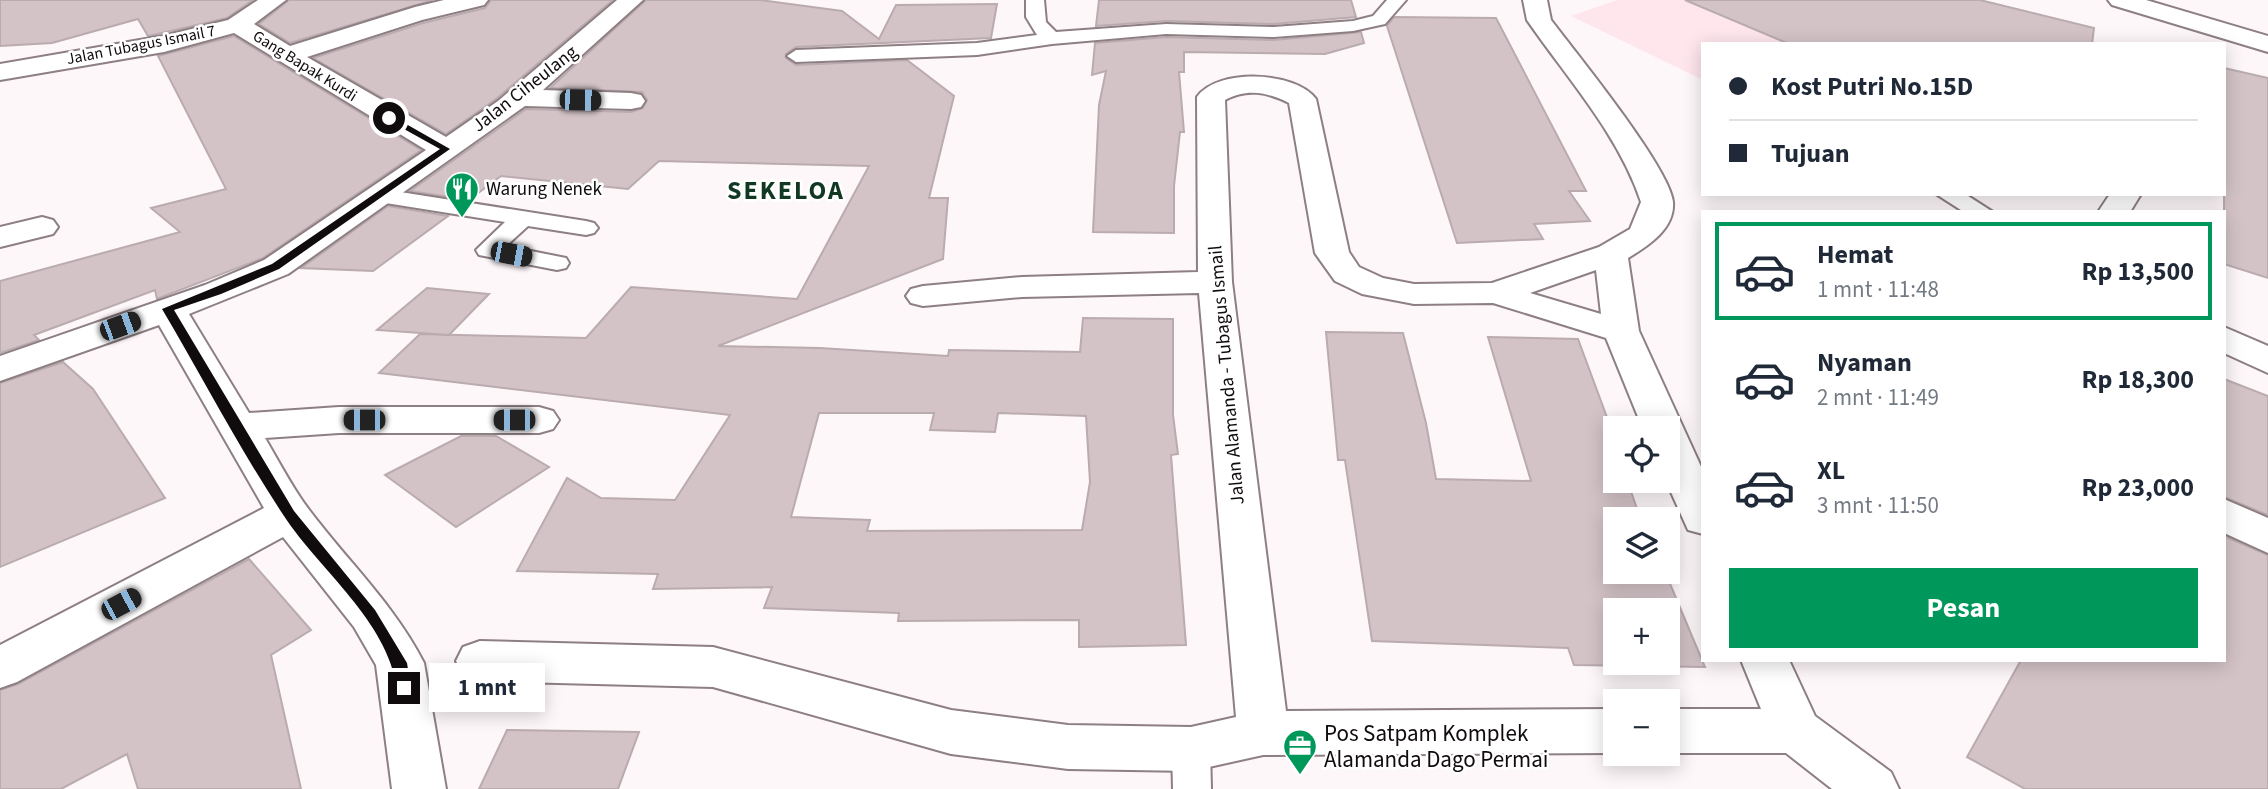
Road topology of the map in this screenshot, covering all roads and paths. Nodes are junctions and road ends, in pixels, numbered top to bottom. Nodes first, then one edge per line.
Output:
1 (274, 0) edge
2 (476, 0) edge
3 (631, 0) edge
4 (1035, 0) edge
5 (1396, 0) edge
6 (1535, 0) edge
7 (2120, 0) edge
8 (237, 25) junction
9 (1052, 38) junction
10 (2268, 44) edge
11 (286, 56) junction
12 (796, 56) dead end
13 (0, 72) edge
14 (519, 98) junction
15 (631, 101) dead end
16 (446, 149) junction
17 (381, 196) junction
18 (1951, 196) edge
19 (1978, 210) edge
20 (523, 218) junction
21 (41, 227) dead end
22 (586, 228) dead end
23 (0, 237) edge
24 (1611, 254) junction
25 (557, 263) dead end
26 (1216, 282) junction
27 (1495, 293) junction
28 (923, 296) dead end
29 (168, 309) junction
30 (1620, 331) junction
31 (2226, 339) edge
32 (2268, 361) edge
33 (0, 369) edge
34 (1657, 416) edge
35 (539, 420) dead end
36 (240, 427) junction
37 (1680, 466) edge
38 (289, 514) junction
39 (1701, 514) edge
40 (2226, 515) edge
41 (2268, 537) edge
42 (480, 661) dead end
43 (1766, 662) edge
44 (0, 668) edge
45 (1603, 731) edge
46 (1680, 731) edge
47 (1796, 731) junction
48 (1263, 733) junction
49 (1192, 769) edge
50 (419, 789) edge
51 (1872, 789) edge

1 - 8 street, Jalan Tubagus Ismail 7
2 - 11 street
3 - 14 street, Jalan Ciheulang
4 - 9 lane
5 - 9 lane
6 - 24 street, Jalan Alamanda - Tubagus Ismail
7 - 10 street
8 - 11 street, Gang Bapak Kurdi
8 - 13 street, Jalan Tubagus Ismail 7
9 - 12 lane
11 - 16 street, Gang Bapak Kurdi
14 - 15 street
14 - 16 street, Jalan Ciheulang
16 - 17 street, Jalan Ciheulang
17 - 20 lane
17 - 29 street, Jalan Ciheulang
18 - 19 lane
20 - 22 lane
20 - 25 lane
21 - 23 street
24 - 27 street, Jalan Alamanda - Tubagus Ismail
24 - 30 street
26 - 27 street, Jalan Alamanda - Tubagus Ismail
26 - 28 street
26 - 48 street, Jalan Alamanda - Tubagus Ismail
27 - 30 street, Jalan Alamanda - Tubagus Ismail
29 - 33 street, Jalan Ciheulang
29 - 36 street
30 - 34 street
31 - 32 street
35 - 36 street
36 - 38 street
37 - 39 street
38 - 44 street
38 - 50 street
40 - 41 street
42 - 49 street
43 - 47 street
45 - 48 street
46 - 47 street
47 - 51 street
48 - 49 street

